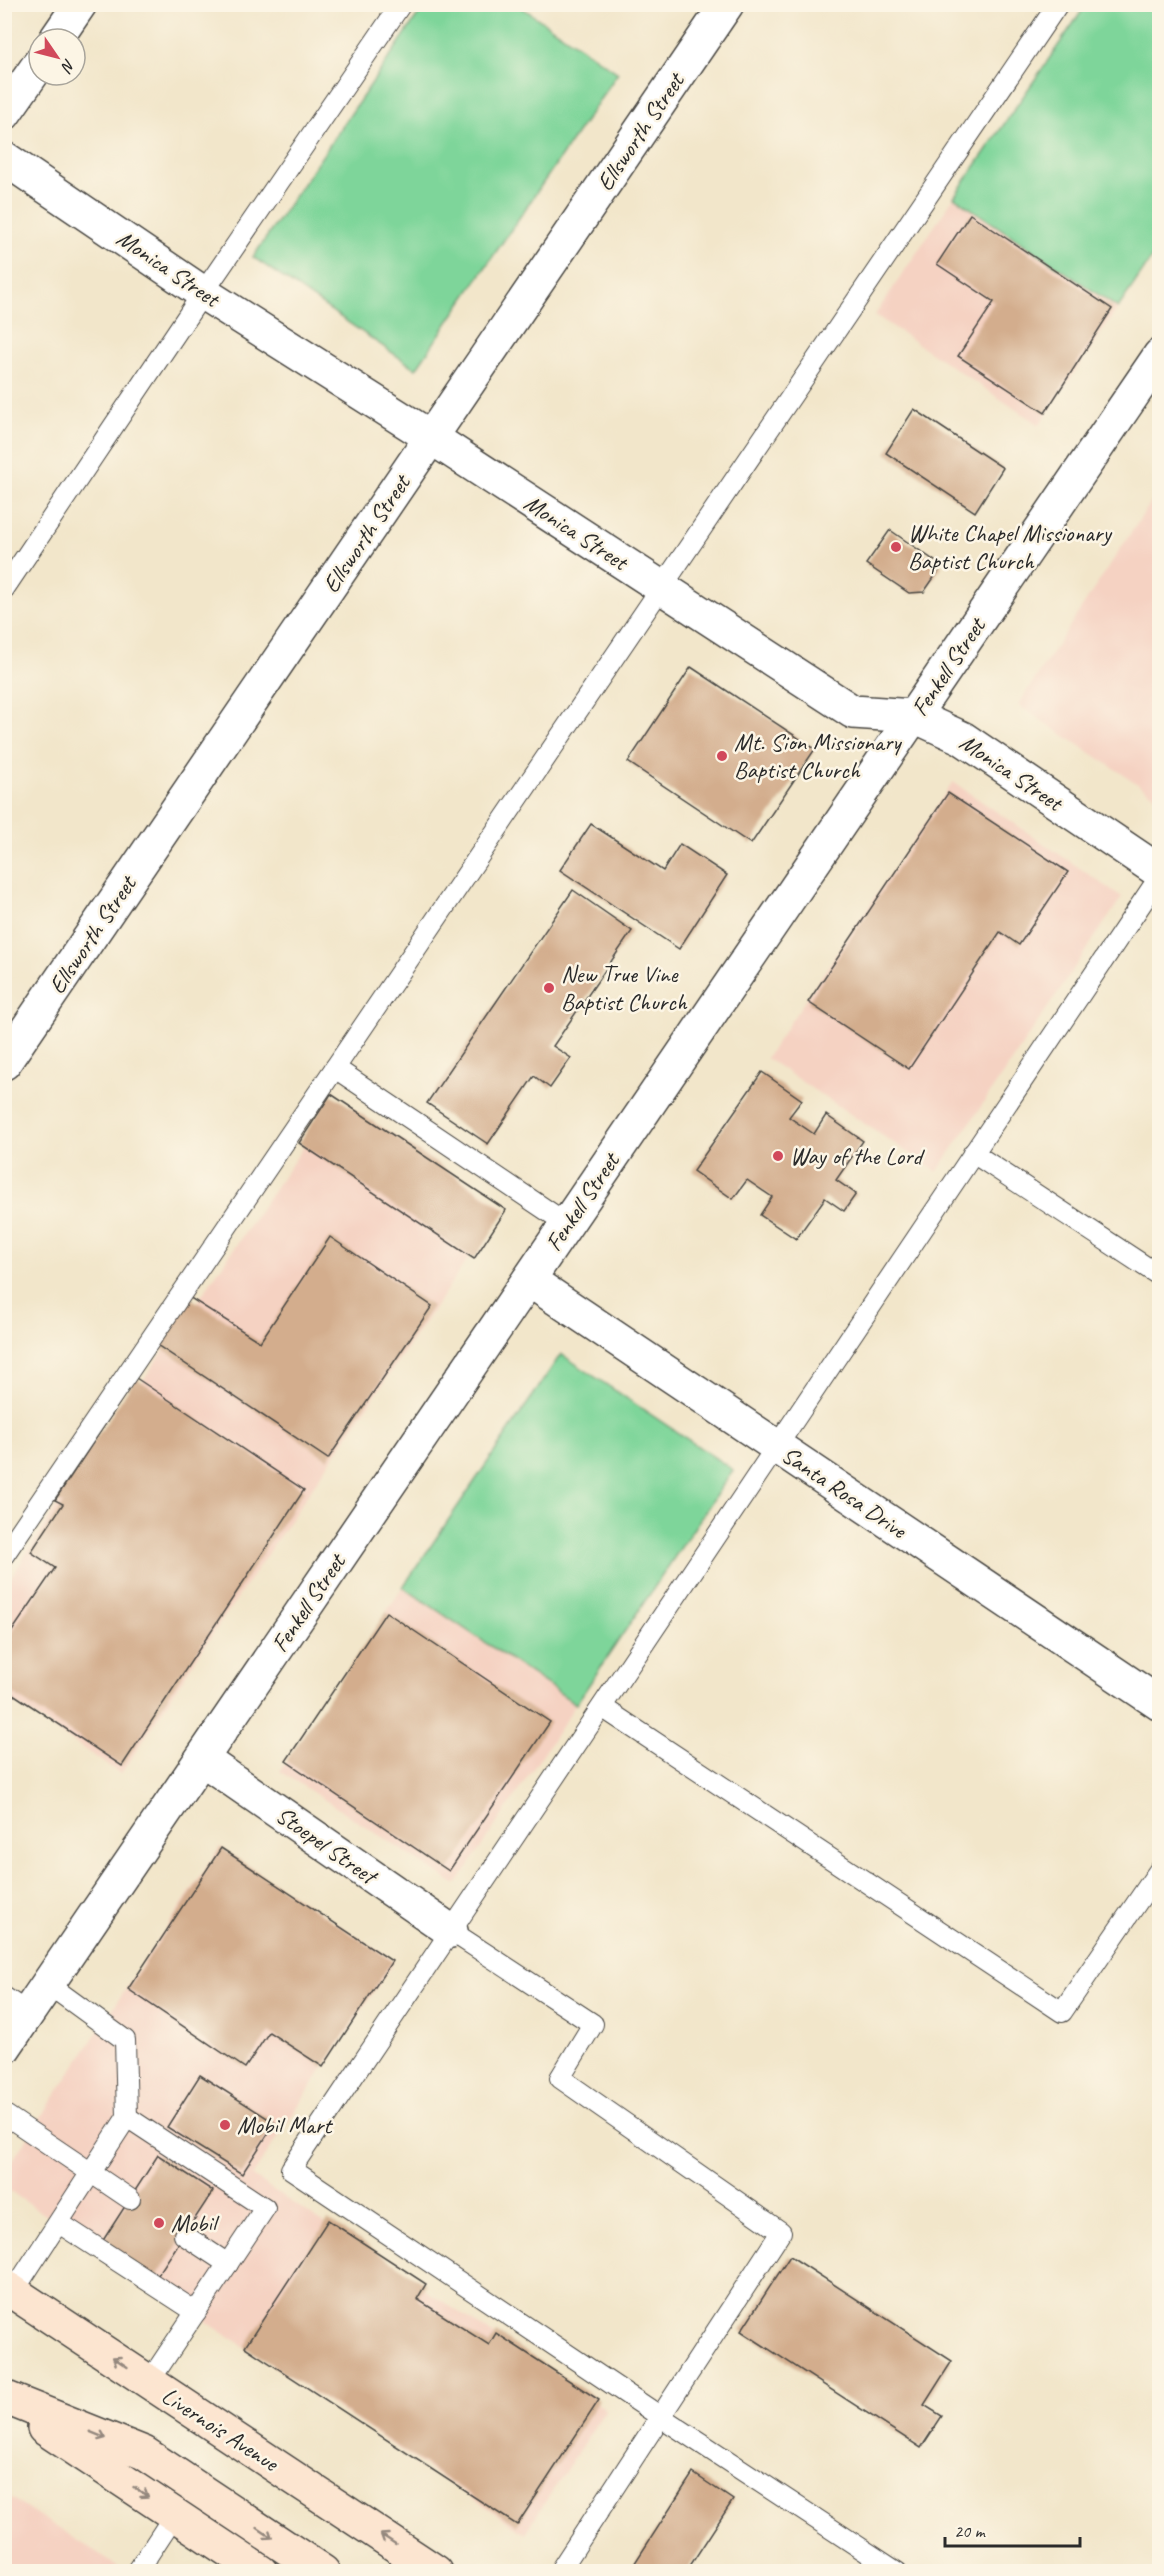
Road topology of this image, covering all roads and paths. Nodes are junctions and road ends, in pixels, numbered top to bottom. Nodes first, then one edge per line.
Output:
1 (80, 4) edge
2 (401, 4) edge
3 (727, 4) edge
4 (1058, 4) edge
5 (64, 27) edge
6 (27, 81) edge
7 (4, 114) edge
8 (4, 158) edge
9 (203, 293) junction
10 (1160, 355) edge
11 (432, 438) junction
12 (661, 588) junction
13 (4, 589) edge
14 (915, 716) junction
15 (1160, 874) edge
16 (4, 1063) edge
17 (336, 1068) junction
18 (973, 1153) junction
19 (567, 1224) junction
20 (1160, 1276) edge
21 (529, 1280) junction
22 (776, 1447) junction
23 (4, 1555) edge
24 (1159, 1703) edge
25 (602, 1707) junction
26 (202, 1759) junction
27 (1160, 1869) edge
28 (451, 1931) junction
29 (48, 1984) junction
30 (16, 2005) edge
31 (4, 2048) edge
32 (4, 2114) edge
33 (127, 2117) junction
34 (92, 2173) junction
35 (130, 2199) dead end
36 (59, 2223) junction
37 (184, 2235) dead end
38 (228, 2264) junction
39 (9, 2289) edge
40 (196, 2312) junction
41 (149, 2382) junction
42 (4, 2397) edge
43 (4, 2402) edge
44 (661, 2417) junction
45 (175, 2514) junction
46 (137, 2571) edge
47 (261, 2571) edge
48 (323, 2571) edge
49 (436, 2571) edge
50 (559, 2571) edge
51 (897, 2571) edge

1 - 5 street
2 - 9 lane
3 - 11 street, Ellsworth Street
4 - 12 lane
6 - 7 street
8 - 9 street, Monica Street
9 - 11 street, Monica Street
9 - 13 lane
10 - 14 street, Fenkell Street
11 - 12 street, Monica Street
11 - 16 street, Ellsworth Street
12 - 14 street, Monica Street
12 - 17 lane
14 - 15 street, Monica Street
14 - 19 street, Fenkell Street
15 - 18 lane
17 - 19 lane
17 - 23 lane
18 - 20 lane
18 - 22 lane
19 - 21 street, Fenkell Street
21 - 22 street, Santa Rosa Drive
21 - 26 street, Fenkell Street
22 - 24 street, Santa Rosa Drive
22 - 25 lane
25 - 27 lane
25 - 28 lane
26 - 28 street, Stoepel Street
26 - 29 street, Fenkell Street
28 - 44 lane
28 - 44 lane
29 - 30 street, Fenkell Street
29 - 33 lane
30 - 31 street, Fenkell Street
32 - 34 lane
33 - 34 lane
33 - 38 lane
34 - 35 lane
34 - 36 lane
36 - 39 lane
36 - 40 lane
37 - 38 lane
38 - 40 lane
41 -> 39 main road, Livernois Avenue
40 - 41 lane
49 -> 41 main road, Livernois Avenue
42 -> 48 main road
43 -> 45 main road
44 - 50 lane
44 - 51 lane
45 - 46 lane
45 - 47 main road

